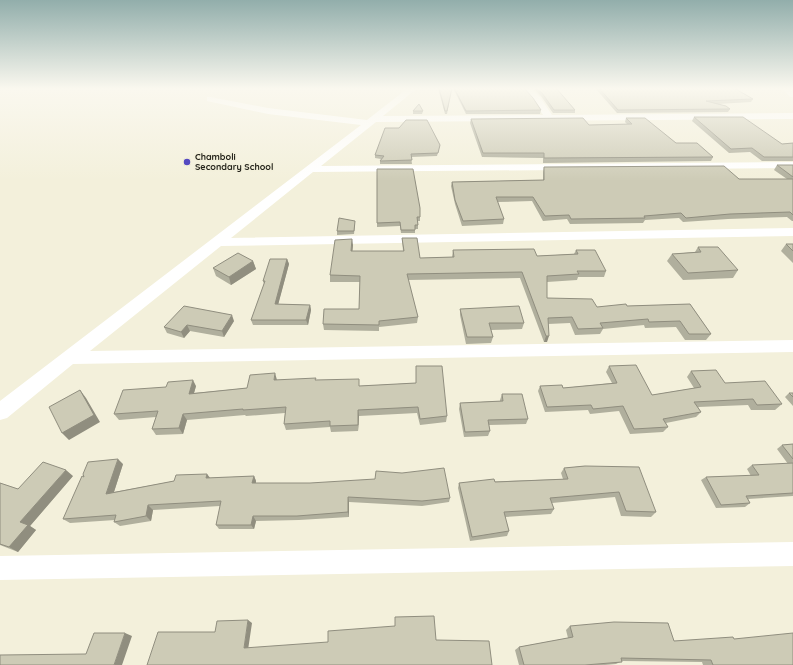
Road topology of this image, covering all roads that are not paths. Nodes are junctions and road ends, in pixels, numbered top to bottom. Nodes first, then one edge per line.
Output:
1 (351, 119) edge
2 (374, 119) edge
3 (487, 119) edge
4 (371, 121) junction
5 (793, 165) edge
6 (310, 169) junction
7 (793, 232) edge
8 (215, 242) junction
9 (793, 346) edge
10 (68, 358) junction
11 (0, 412) edge
12 (793, 554) edge
13 (0, 568) edge

1 - 4 street
2 - 4 street
3 - 4 street
4 - 6 street
5 - 6 street
6 - 8 street
7 - 8 street
8 - 10 street
9 - 10 street
10 - 11 street
12 - 13 street

